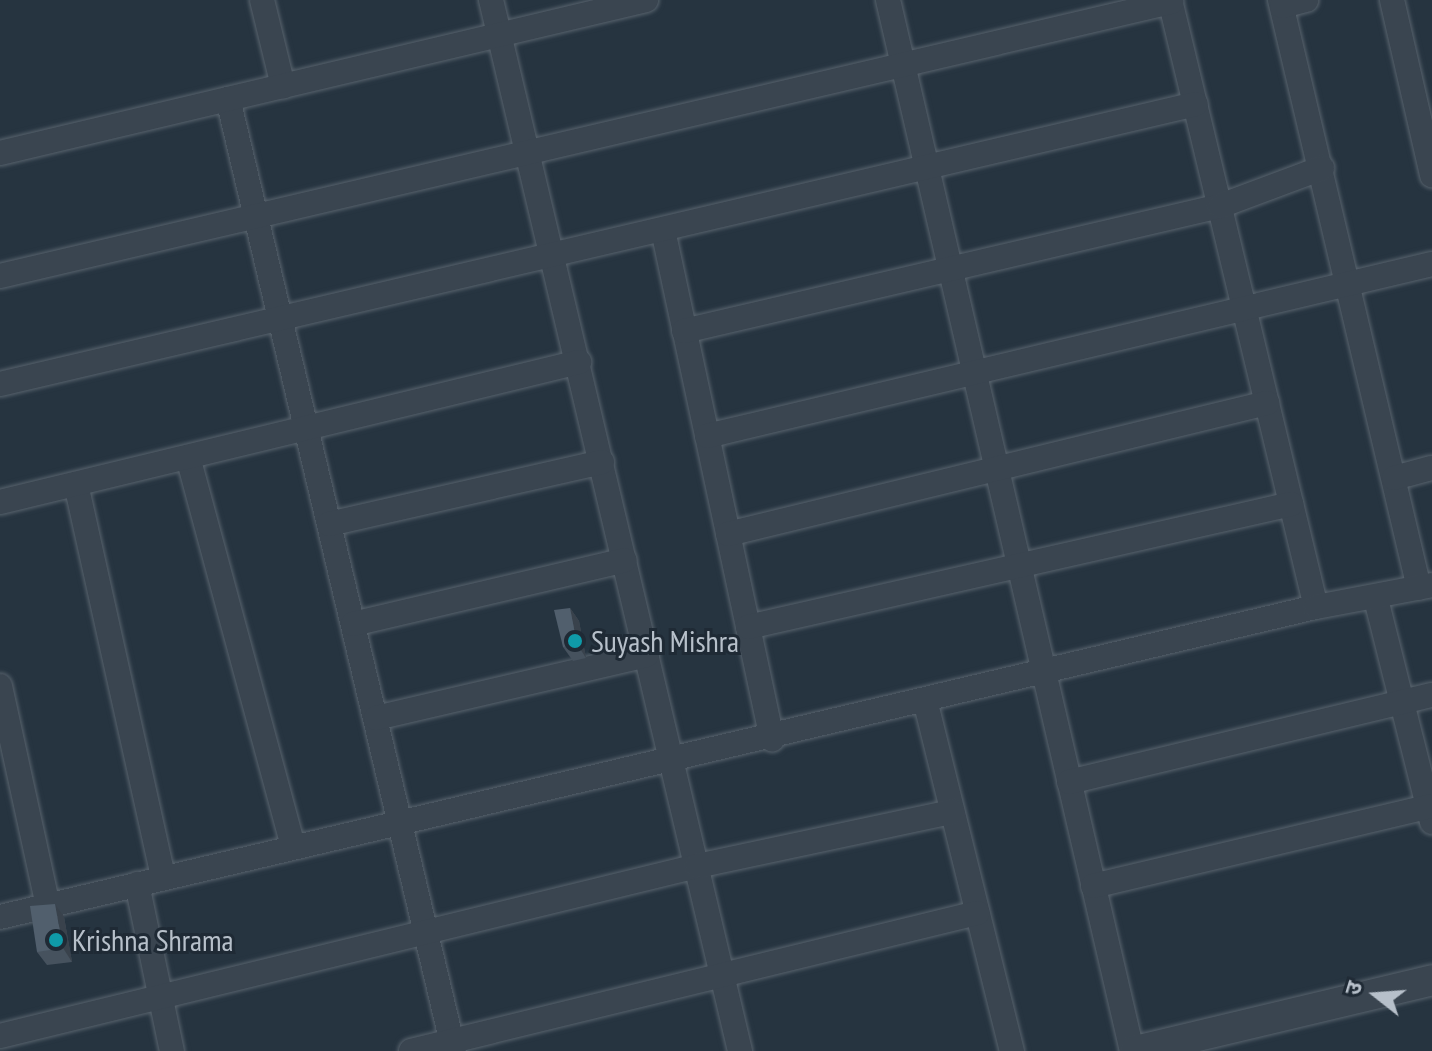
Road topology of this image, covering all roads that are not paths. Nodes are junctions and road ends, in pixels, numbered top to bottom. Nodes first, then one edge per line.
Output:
1 (262, 0) edge
2 (491, 0) edge
3 (646, 0) edge
4 (888, 0) edge
5 (1306, 0) edge
6 (1392, 0) edge
7 (1171, 1) edge
8 (1281, 3) edge
9 (499, 35) junction
10 (903, 64) junction
11 (283, 86) junction
12 (228, 99) junction
13 (1196, 104) junction
14 (1429, 147) edge
15 (0, 153) edge
16 (527, 153) junction
17 (927, 168) junction
18 (1322, 168) junction
19 (1432, 175) edge
20 (1220, 206) junction
21 (254, 217) junction
22 (663, 230) junction
23 (554, 255) junction
24 (1432, 264) edge
25 (950, 269) junction
26 (0, 276) edge
27 (1350, 284) junction
28 (1245, 309) junction
29 (279, 319) junction
30 (684, 331) junction
31 (579, 362) junction
32 (975, 373) junction
33 (0, 384) edge
34 (1267, 403) junction
35 (306, 429) junction
36 (707, 436) junction
37 (188, 457) junction
38 (602, 462) junction
39 (1432, 468) edge
40 (997, 469) junction
41 (1394, 478) junction
42 (76, 484) junction
43 (0, 502) edge
44 (1291, 504) junction
45 (329, 524) junction
46 (728, 534) junction
47 (625, 560) junction
48 (1019, 568) junction
49 (1425, 586) edge
50 (1376, 599) junction
51 (1316, 607) junction
52 (353, 624) junction
53 (748, 627) junction
54 (647, 655) junction
55 (1044, 672) junction
56 (0, 686) edge
57 (1432, 695) edge
58 (925, 700) junction
59 (1402, 703) junction
60 (376, 718) junction
61 (772, 739) junction
62 (671, 759) junction
63 (1069, 782) junction
64 (952, 812) junction
65 (1431, 812) edge
66 (401, 822) junction
67 (293, 847) junction
68 (697, 866) junction
69 (163, 878) junction
70 (137, 884) junction
71 (1093, 886) junction
72 (48, 906) junction
73 (977, 913) junction
74 (0, 917) edge
75 (428, 932) junction
76 (722, 974) junction
77 (1432, 980) edge
78 (163, 999) junction
79 (0, 1036) edge
80 (453, 1046) edge
81 (172, 1051) edge
82 (411, 1051) edge
83 (740, 1051) edge
84 (1012, 1051) edge
85 (1134, 1051) edge

1 - 11 street
2 - 9 street
3 - 9 street
4 - 10 street
5 - 8 street
6 - 14 street
7 - 10 street
7 - 13 street
8 - 18 street
9 - 11 street
9 - 16 street
10 - 16 street
10 - 17 street
11 - 12 street
12 - 15 street
12 - 21 street
13 - 17 street
13 - 20 street
14 - 19 street
16 - 21 street
16 - 23 street
17 - 22 street
17 - 25 street
18 - 20 street
18 - 27 street
20 - 25 street
20 - 28 street
21 - 26 street
21 - 29 street
22 - 23 street
22 - 30 street
23 - 29 street
23 - 31 street
24 - 27 street
25 - 30 street
25 - 32 street
27 - 28 street
27 - 41 street
28 - 32 street
28 - 34 street
29 - 33 street
29 - 35 street
30 - 36 street
31 - 35 street
31 - 38 street
32 - 36 street
32 - 40 street
34 - 40 street
34 - 44 street
35 - 37 street
35 - 45 street
36 - 46 street
37 - 42 street
37 - 67 street
38 - 45 street
38 - 47 street
39 - 41 street
40 - 46 street
40 - 48 street
41 - 49 street
42 - 43 street
42 - 69 street
44 - 48 street
44 - 51 street
45 - 52 street
46 - 53 street
47 - 52 street
47 - 54 street
48 - 53 street
48 - 55 street
49 - 50 street
50 - 51 street
50 - 59 street
51 - 55 street
52 - 60 street
53 - 61 street
54 - 60 street
54 - 62 street
55 - 58 street
55 - 63 street
56 - 72 street
57 - 59 street
58 - 61 street
58 - 64 street
59 - 63 street
59 - 65 street
60 - 66 street
61 - 62 street
62 - 66 street
62 - 68 street
63 - 71 street
64 - 68 street
64 - 73 street
65 - 71 street
66 - 67 street
66 - 75 street
67 - 69 street
68 - 75 street
68 - 76 street
69 - 70 street
70 - 72 street
70 - 78 street
71 - 85 street
72 - 74 street
73 - 76 street
73 - 84 street
75 - 78 street
75 - 80 street
76 - 80 street
76 - 83 street
77 - 85 street
78 - 79 street
78 - 81 street
80 - 82 street

